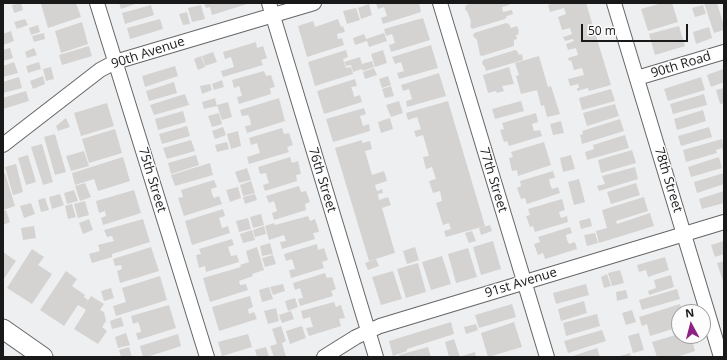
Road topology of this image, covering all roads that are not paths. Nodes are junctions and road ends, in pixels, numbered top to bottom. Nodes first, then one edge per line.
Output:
1 (97, 3) edge
2 (314, 3) edge
3 (440, 3) edge
4 (614, 3) edge
5 (271, 9) edge
6 (724, 52) edge
7 (115, 62) junction
8 (637, 78) junction
9 (3, 145) edge
10 (724, 222) edge
11 (684, 234) junction
12 (524, 282) junction
13 (3, 329) edge
14 (368, 331) junction
15 (43, 357) edge
16 (207, 357) edge
17 (324, 357) edge
18 (376, 357) edge
19 (547, 357) edge
20 (721, 357) edge

1 - 7 street, 75th Street
2 - 5 street, 90th Avenue
3 - 12 street, 77th Street
4 - 8 street, 78th Street
5 - 7 street, 90th Avenue
5 - 14 street, 76th Street
6 - 8 street, 90th Road
7 - 9 street, 90th Avenue
7 - 16 street, 75th Street
8 - 11 street, 78th Street
10 - 11 street, 91st Avenue
11 - 12 street, 91st Avenue
11 - 20 street, 78th Street
12 - 14 street, 91st Avenue
12 - 19 street, 77th Street
13 - 15 main road
14 - 17 street, 91st Avenue
14 - 18 street, 76th Street

